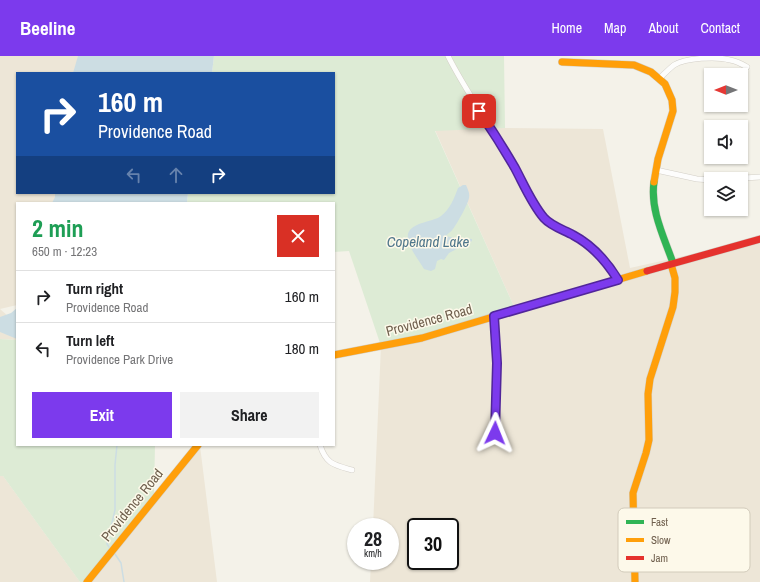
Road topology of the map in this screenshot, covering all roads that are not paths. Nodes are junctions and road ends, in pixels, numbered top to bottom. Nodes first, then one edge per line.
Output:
1 (448, 56) edge
2 (562, 62) dead end
3 (747, 67) dead end
4 (660, 78) junction
5 (656, 170) junction
6 (760, 177) edge
7 (748, 178) edge
8 (704, 180) edge
9 (760, 239) edge
10 (672, 263) junction
11 (618, 280) junction
12 (494, 316) junction
13 (335, 355) edge
14 (489, 442) dead end
15 (197, 446) edge
16 (320, 446) edge
17 (352, 470) dead end
18 (633, 508) edge
19 (635, 572) edge
20 (86, 582) edge
21 (635, 582) edge

1 - 11 street
2 - 4 street
3 - 4 street
4 - 5 street
5 - 8 street
5 - 10 street
6 - 7 street
9 - 10 street, Providence Road
10 - 11 street, Providence Road
10 - 18 street
11 - 12 street, Providence Road
12 - 13 street, Providence Road
12 - 14 street
15 - 20 street, Providence Road
16 - 17 street
19 - 21 street

